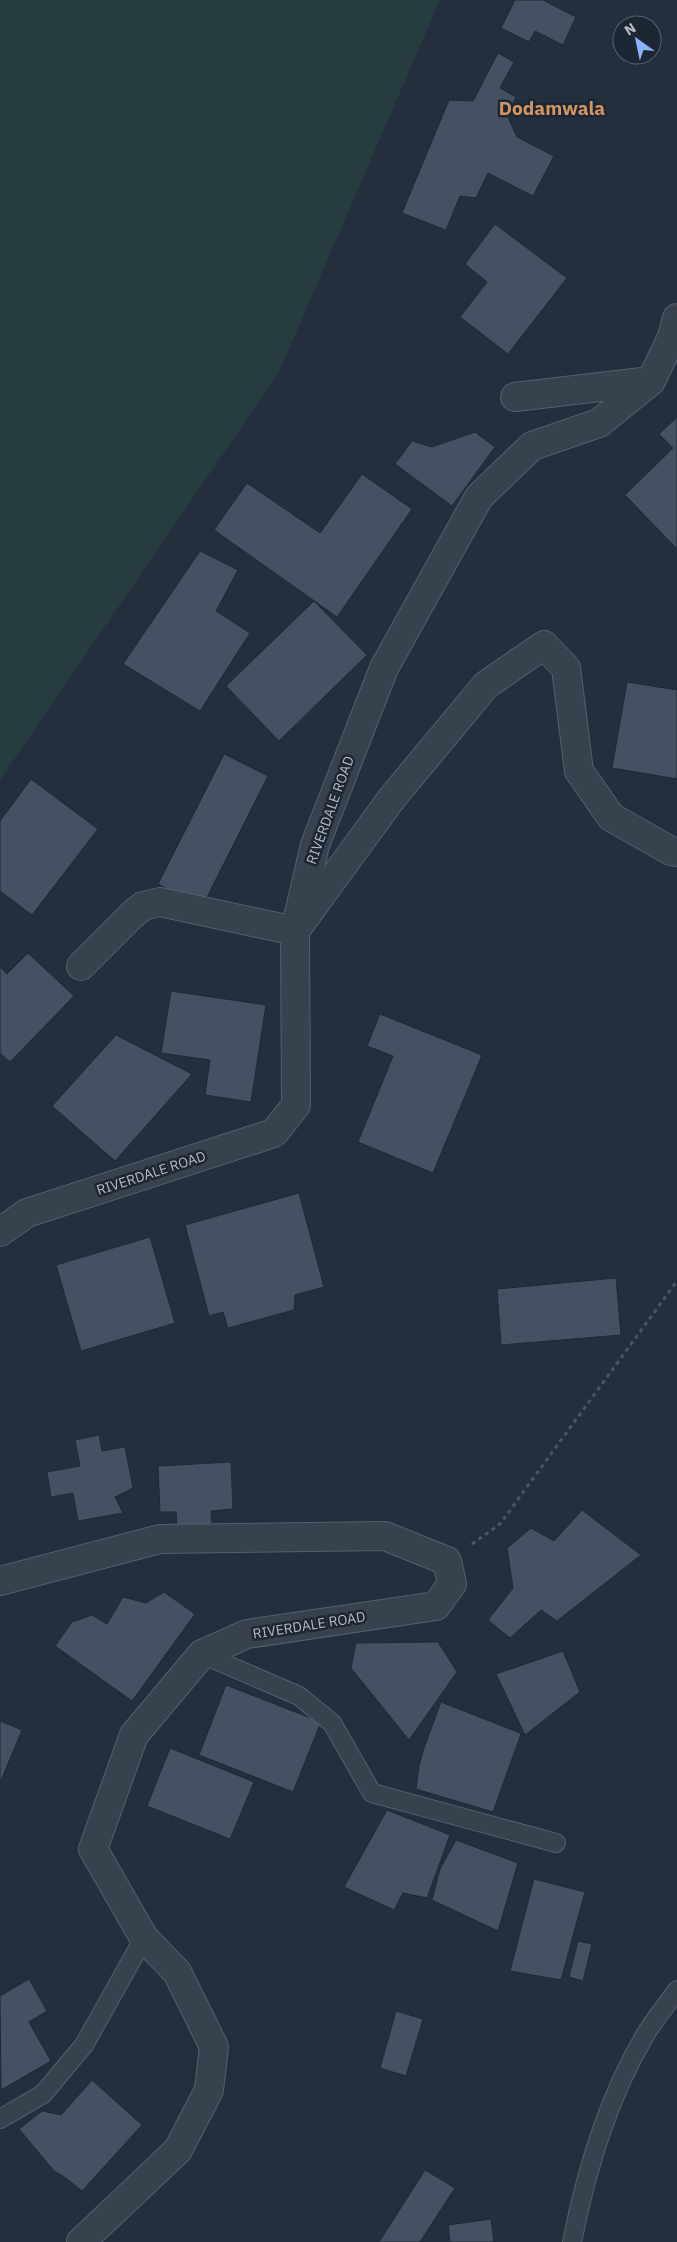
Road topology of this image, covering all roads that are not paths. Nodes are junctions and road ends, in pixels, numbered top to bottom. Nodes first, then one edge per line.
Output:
1 (677, 318) edge
2 (651, 381) junction
3 (515, 397) dead end
4 (677, 852) edge
5 (295, 930) junction
6 (81, 966) dead end
7 (0, 1232) edge
8 (0, 1580) edge
9 (202, 1654) junction
10 (556, 1843) dead end
11 (144, 1938) junction
12 (677, 1990) edge
13 (0, 2119) edge
14 (81, 2242) edge
15 (572, 2242) edge

1 - 2 street, RIVERDALE ROAD
2 - 3 street
2 - 5 street, RIVERDALE ROAD
4 - 5 street
5 - 6 street
5 - 7 street, RIVERDALE ROAD
8 - 9 street, RIVERDALE ROAD
9 - 10 lane
9 - 11 street, RIVERDALE ROAD
11 - 13 lane
11 - 14 street, RIVERDALE ROAD
12 - 15 lane

